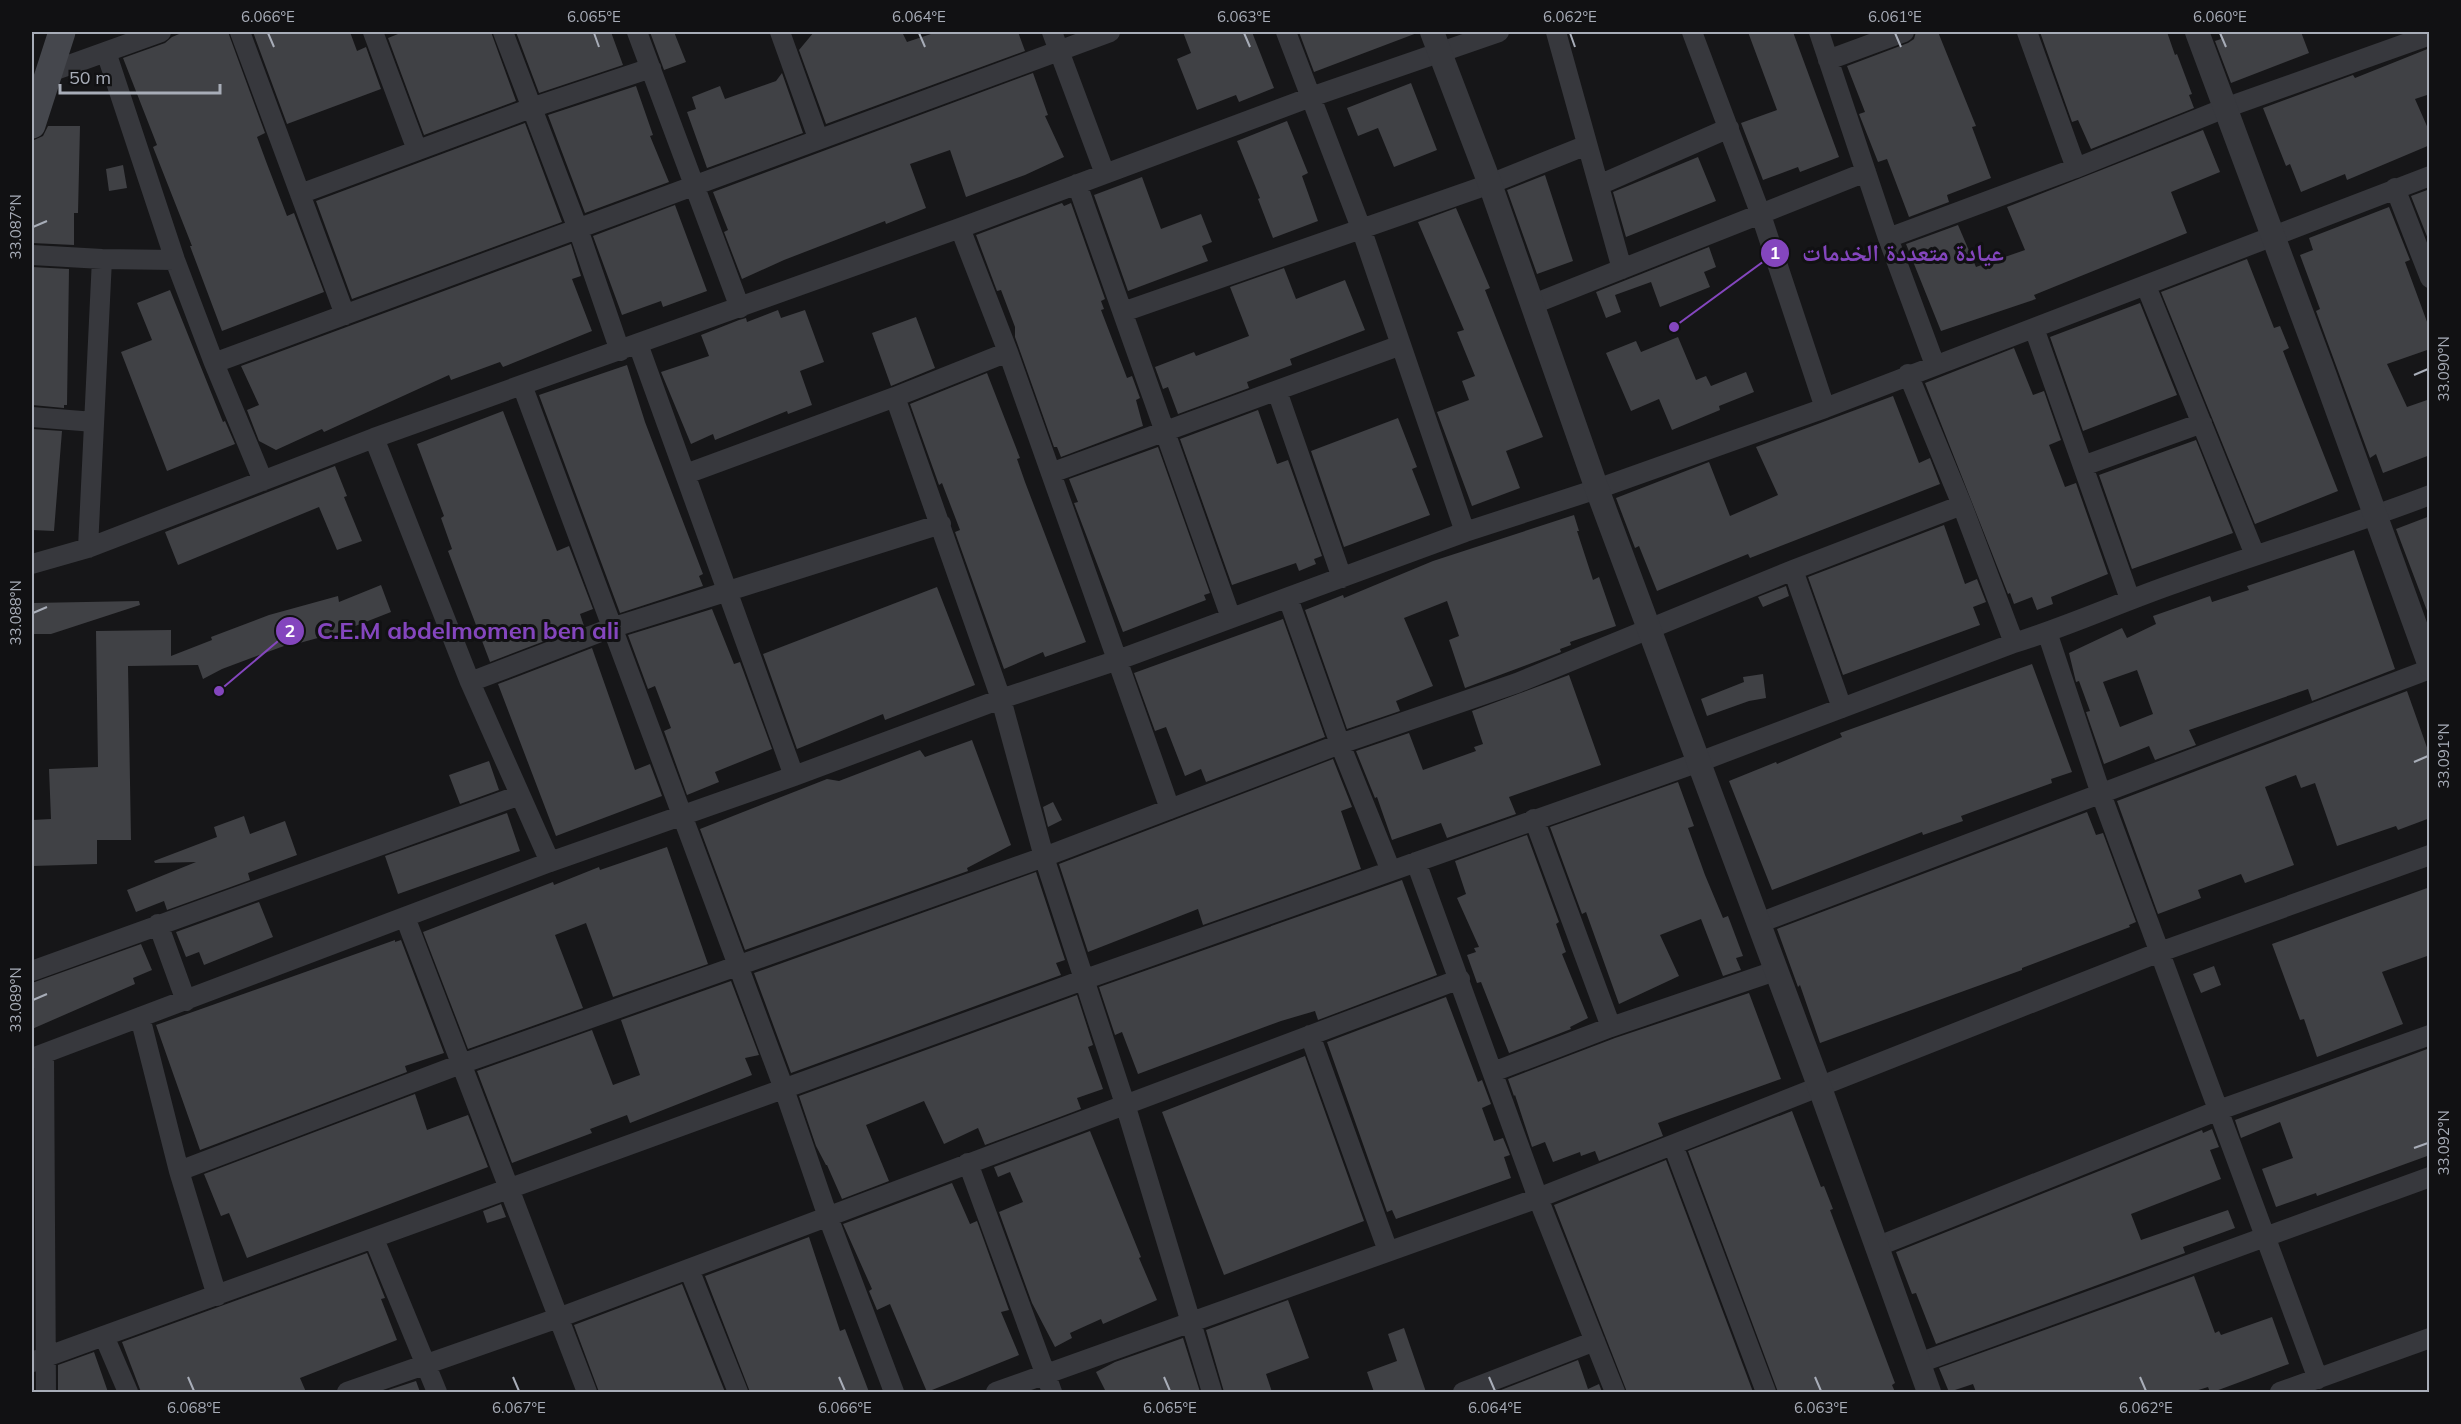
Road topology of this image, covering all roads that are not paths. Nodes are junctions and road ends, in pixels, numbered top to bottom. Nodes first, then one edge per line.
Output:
1 (62, 32) edge
2 (161, 32) edge
3 (240, 32) edge
4 (373, 32) edge
5 (503, 32) edge
6 (637, 32) edge
7 (780, 32) edge
8 (1110, 32) edge
9 (1286, 32) edge
10 (1499, 32) edge
11 (1556, 32) edge
12 (1692, 32) edge
13 (1818, 32) edge
14 (1904, 32) edge
15 (2027, 32) edge
16 (2197, 32) edge
17 (2430, 34) edge
18 (1056, 41) edge
19 (1436, 43) edge
20 (106, 52) junction
21 (1828, 60) junction
22 (651, 68) junction
23 (47, 73) junction
24 (1311, 97) junction
25 (531, 108) junction
26 (2225, 108) junction
27 (32, 125) edge
28 (1729, 128) junction
29 (818, 138) junction
30 (1587, 145) junction
31 (417, 150) junction
32 (2076, 168) junction
33 (1866, 172) junction
34 (1105, 174) junction
35 (2430, 176) edge
36 (1077, 184) junction
37 (1490, 184) junction
38 (1599, 184) junction
39 (694, 185) junction
40 (2396, 188) junction
41 (300, 194) junction
42 (1761, 215) junction
43 (578, 228) junction
44 (960, 228) junction
45 (1361, 228) junction
46 (2273, 237) junction
47 (1888, 238) junction
48 (32, 255) edge
49 (102, 259) junction
50 (175, 260) junction
51 (1622, 269) junction
52 (2430, 278) edge
53 (2146, 286) junction
54 (1531, 305) junction
55 (740, 308) junction
56 (1123, 312) junction
57 (345, 315) junction
58 (2034, 328) junction
59 (1401, 345) junction
60 (629, 347) junction
61 (1008, 352) junction
62 (214, 363) junction
63 (1935, 365) junction
64 (1908, 374) junction
65 (522, 385) junction
66 (1277, 391) junction
67 (895, 397) junction
68 (1825, 408) junction
69 (32, 417) edge
70 (94, 422) junction
71 (2202, 423) junction
72 (1166, 431) junction
73 (374, 438) junction
74 (2083, 466) junction
75 (1051, 473) junction
76 (686, 474) junction
77 (263, 481) junction
78 (1597, 489) junction
79 (2430, 495) edge
80 (1962, 506) junction
81 (2375, 516) junction
82 (941, 524) junction
83 (1465, 532) junction
84 (88, 548) junction
85 (2255, 555) junction
86 (32, 564) edge
87 (1793, 570) junction
88 (1342, 578) junction
89 (729, 591) junction
90 (1288, 598) junction
91 (2130, 599) junction
92 (1232, 618) junction
93 (611, 628) junction
94 (1649, 630) junction
95 (2048, 632) junction
96 (2014, 643) junction
97 (1118, 660) junction
98 (2430, 667) edge
99 (471, 682) junction
100 (1000, 699) junction
101 (1842, 708) junction
102 (1340, 744) junction
103 (1699, 762) junction
104 (794, 776) junction
105 (2101, 794) junction
106 (520, 795) junction
107 (1170, 809) junction
108 (681, 817) junction
109 (1534, 819) junction
110 (2430, 855) edge
111 (1044, 857) junction
112 (550, 862) junction
113 (1416, 862) junction
114 (1391, 871) junction
115 (405, 916) junction
116 (1759, 923) junction
117 (158, 924) junction
118 (2160, 952) junction
119 (737, 965) junction
120 (32, 971) edge
121 (1775, 971) junction
122 (1460, 979) junction
123 (1083, 980) junction
124 (186, 1000) junction
125 (140, 1017) junction
126 (1611, 1027) junction
127 (1310, 1035) junction
128 (2430, 1035) edge
129 (38, 1056) edge
130 (461, 1064) junction
131 (1493, 1072) junction
132 (1820, 1088) junction
133 (783, 1089) junction
134 (1125, 1104) junction
135 (2219, 1110) junction
136 (1673, 1145) junction
137 (968, 1163) junction
138 (179, 1171) junction
139 (2430, 1177) edge
140 (508, 1189) junction
141 (1538, 1198) junction
142 (828, 1217) junction
143 (2266, 1235) junction
144 (374, 1239) junction
145 (1876, 1247) junction
146 (1388, 1251) junction
147 (689, 1269) junction
148 (217, 1296) junction
149 (558, 1318) junction
150 (1192, 1321) junction
151 (104, 1336) junction
152 (2430, 1338) edge
153 (1595, 1341) junction
154 (39, 1359) edge
155 (426, 1363) junction
156 (1918, 1363) junction
157 (2318, 1379) junction
158 (1049, 1384) edge
159 (46, 1392) edge
160 (128, 1392) edge
161 (346, 1392) edge
162 (437, 1392) edge
163 (586, 1392) edge
164 (738, 1392) edge
165 (894, 1392) edge
166 (996, 1392) edge
167 (1212, 1392) edge
168 (1463, 1392) edge
169 (1615, 1392) edge
170 (1766, 1392) edge
171 (1929, 1392) edge
172 (2280, 1392) edge

1 - 23 main road
2 - 20 street
3 - 41 street
4 - 31 street
5 - 25 street
6 - 22 street
7 - 29 street
8 - 18 street
9 - 24 street
10 - 19 street
11 - 30 street
12 - 28 street
13 - 21 street
14 - 21 street
15 - 32 street
16 - 26 street
17 - 26 street
18 - 29 street
18 - 34 street
19 - 24 street
19 - 37 street
20 - 23 street
20 - 50 street
21 - 33 street
22 - 25 street
22 - 39 street
23 - 27 main road
24 - 34 street
24 - 45 street
25 - 31 street
25 - 43 street
26 - 32 street
26 - 46 street
28 - 38 street
28 - 42 street
29 - 39 street
30 - 37 street
30 - 38 street
31 - 41 street
32 - 47 street
33 - 42 street
33 - 47 street
34 - 36 street
35 - 40 street
36 - 44 street
36 - 56 street
37 - 45 street
37 - 54 street
38 - 51 street
39 - 43 street
39 - 55 street
40 - 46 street
40 - 52 street
41 - 57 street
42 - 51 street
42 - 68 street
43 - 57 street
43 - 60 street
44 - 55 street
44 - 61 street
45 - 56 street
45 - 59 street
46 - 53 street
46 - 81 street
47 - 63 street
48 - 49 street
49 - 50 street
49 - 70 street
50 - 62 street
51 - 54 street
53 - 58 street
53 - 71 street
54 - 78 street
55 - 60 street
56 - 72 street
57 - 62 street
58 - 63 street
58 - 74 street
59 - 66 street
59 - 83 street
60 - 65 street
60 - 76 street
61 - 67 street
61 - 75 street
62 - 77 street
63 - 64 street
64 - 68 street
64 - 80 street
65 - 73 street
65 - 93 street
66 - 72 street
66 - 88 street
67 - 76 street
67 - 82 street
68 - 78 street
69 - 70 street
70 - 84 street
71 - 74 street
71 - 85 street
72 - 75 street
72 - 92 street
73 - 77 street
73 - 99 street
74 - 91 street
75 - 97 street
76 - 89 street
77 - 84 street
78 - 83 street
78 - 94 street
79 - 81 street
80 - 87 street
80 - 96 street
81 - 85 street
81 - 98 street
82 - 89 street
82 - 100 street
83 - 88 street
84 - 86 street
85 - 91 street
87 - 94 street
87 - 101 street
88 - 90 street
89 - 93 street
89 - 104 street
90 - 92 street
90 - 102 street
91 - 95 street
92 - 97 street
93 - 99 street
93 - 108 street
94 - 102 street
94 - 103 street
95 - 96 street
95 - 105 street
96 - 101 street
97 - 100 street
97 - 107 street
98 - 105 street
99 - 106 street
100 - 104 street
100 - 111 street
101 - 103 street
102 - 107 street
102 - 114 street
103 - 109 street
103 - 116 street
104 - 108 street
105 - 116 street
105 - 118 street
106 - 112 street
106 - 117 street
107 - 111 street
108 - 112 street
108 - 119 street
109 - 113 street
109 - 126 street
110 - 118 street
111 - 119 street
111 - 123 street
112 - 115 street
113 - 114 street
113 - 122 street
114 - 123 street
115 - 124 street
115 - 130 street
116 - 121 street
117 - 120 street
117 - 124 street
118 - 132 street
118 - 135 street
119 - 130 street
119 - 133 street
121 - 126 street
121 - 132 street
122 - 127 street
122 - 131 street
123 - 133 street
123 - 134 street
124 - 125 street
125 - 129 street
125 - 138 street
126 - 131 street
127 - 134 street
127 - 146 street
128 - 135 street
129 - 154 street
130 - 138 street
130 - 140 street
131 - 141 street
132 - 136 street
132 - 145 street
133 - 140 street
133 - 142 street
134 - 137 street
134 - 150 street
135 - 143 street
135 - 145 street
136 - 141 street
136 - 170 street
137 - 142 street
137 - 158 street
138 - 148 street
139 - 143 street
140 - 144 street
140 - 149 street
141 - 146 street
141 - 153 street
142 - 147 street
142 - 165 street
143 - 156 street
143 - 157 street
144 - 148 street
144 - 155 street
145 - 156 street
146 - 150 street
147 - 149 street
147 - 164 street
148 - 151 street
149 - 155 street
149 - 163 street
150 - 158 street
150 - 167 street
151 - 154 street
151 - 160 street
152 - 157 street
153 - 168 street
153 - 169 street
154 - 159 street
155 - 161 street
155 - 162 street
156 - 171 street
157 - 172 street
158 - 166 street

